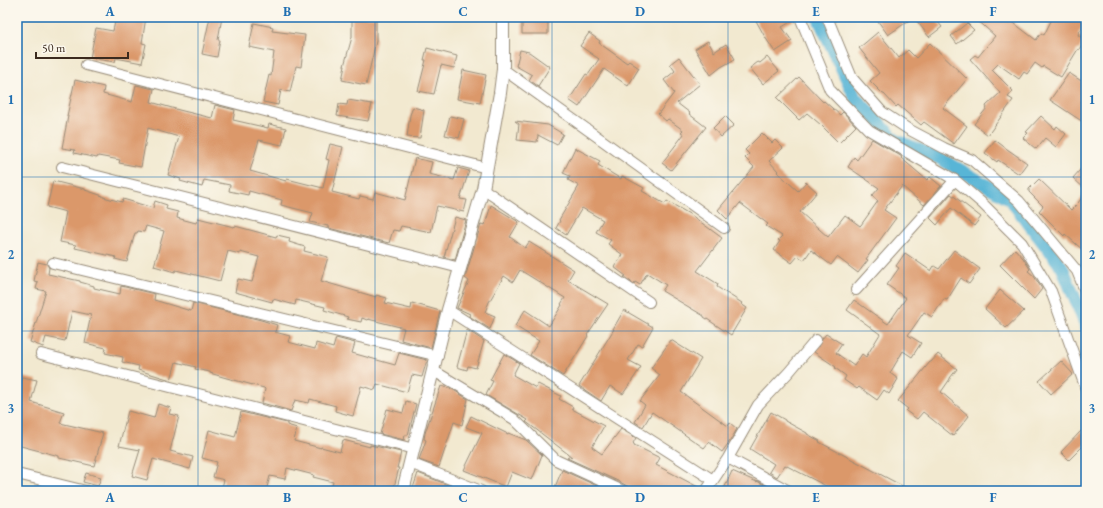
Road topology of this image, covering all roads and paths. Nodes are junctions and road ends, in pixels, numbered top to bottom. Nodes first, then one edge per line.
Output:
1 (503, 17) edge
2 (800, 17) edge
3 (827, 17) edge
4 (86, 65) dead end
5 (503, 69) junction
6 (62, 167) dead end
7 (487, 168) junction
8 (955, 180) junction
9 (483, 189) junction
10 (724, 228) dead end
11 (53, 263) dead end
12 (460, 268) junction
13 (856, 290) dead end
14 (1086, 293) edge
15 (649, 302) dead end
16 (448, 310) junction
17 (816, 340) dead end
18 (41, 354) dead end
19 (438, 356) junction
20 (434, 371) junction
21 (1086, 389) edge
22 (414, 449) junction
23 (728, 458) junction
24 (410, 463) junction
25 (17, 474) edge
26 (713, 480) junction
27 (86, 491) edge
28 (403, 491) edge
29 (481, 491) edge
30 (623, 491) edge
31 (706, 491) edge
32 (789, 491) edge

1 - 5 street
2 - 8 street
3 - 14 street
4 - 7 street
5 - 7 street
5 - 10 street
6 - 12 street
7 - 9 street
8 - 13 street
8 - 21 street
9 - 12 street
9 - 15 street
11 - 19 street
12 - 16 street
16 - 19 street
16 - 26 street
17 - 23 street
18 - 22 street
19 - 20 street
20 - 22 street
20 - 30 street
22 - 24 street
23 - 26 street
23 - 32 street
24 - 28 street
24 - 29 street
25 - 27 street
26 - 31 street

